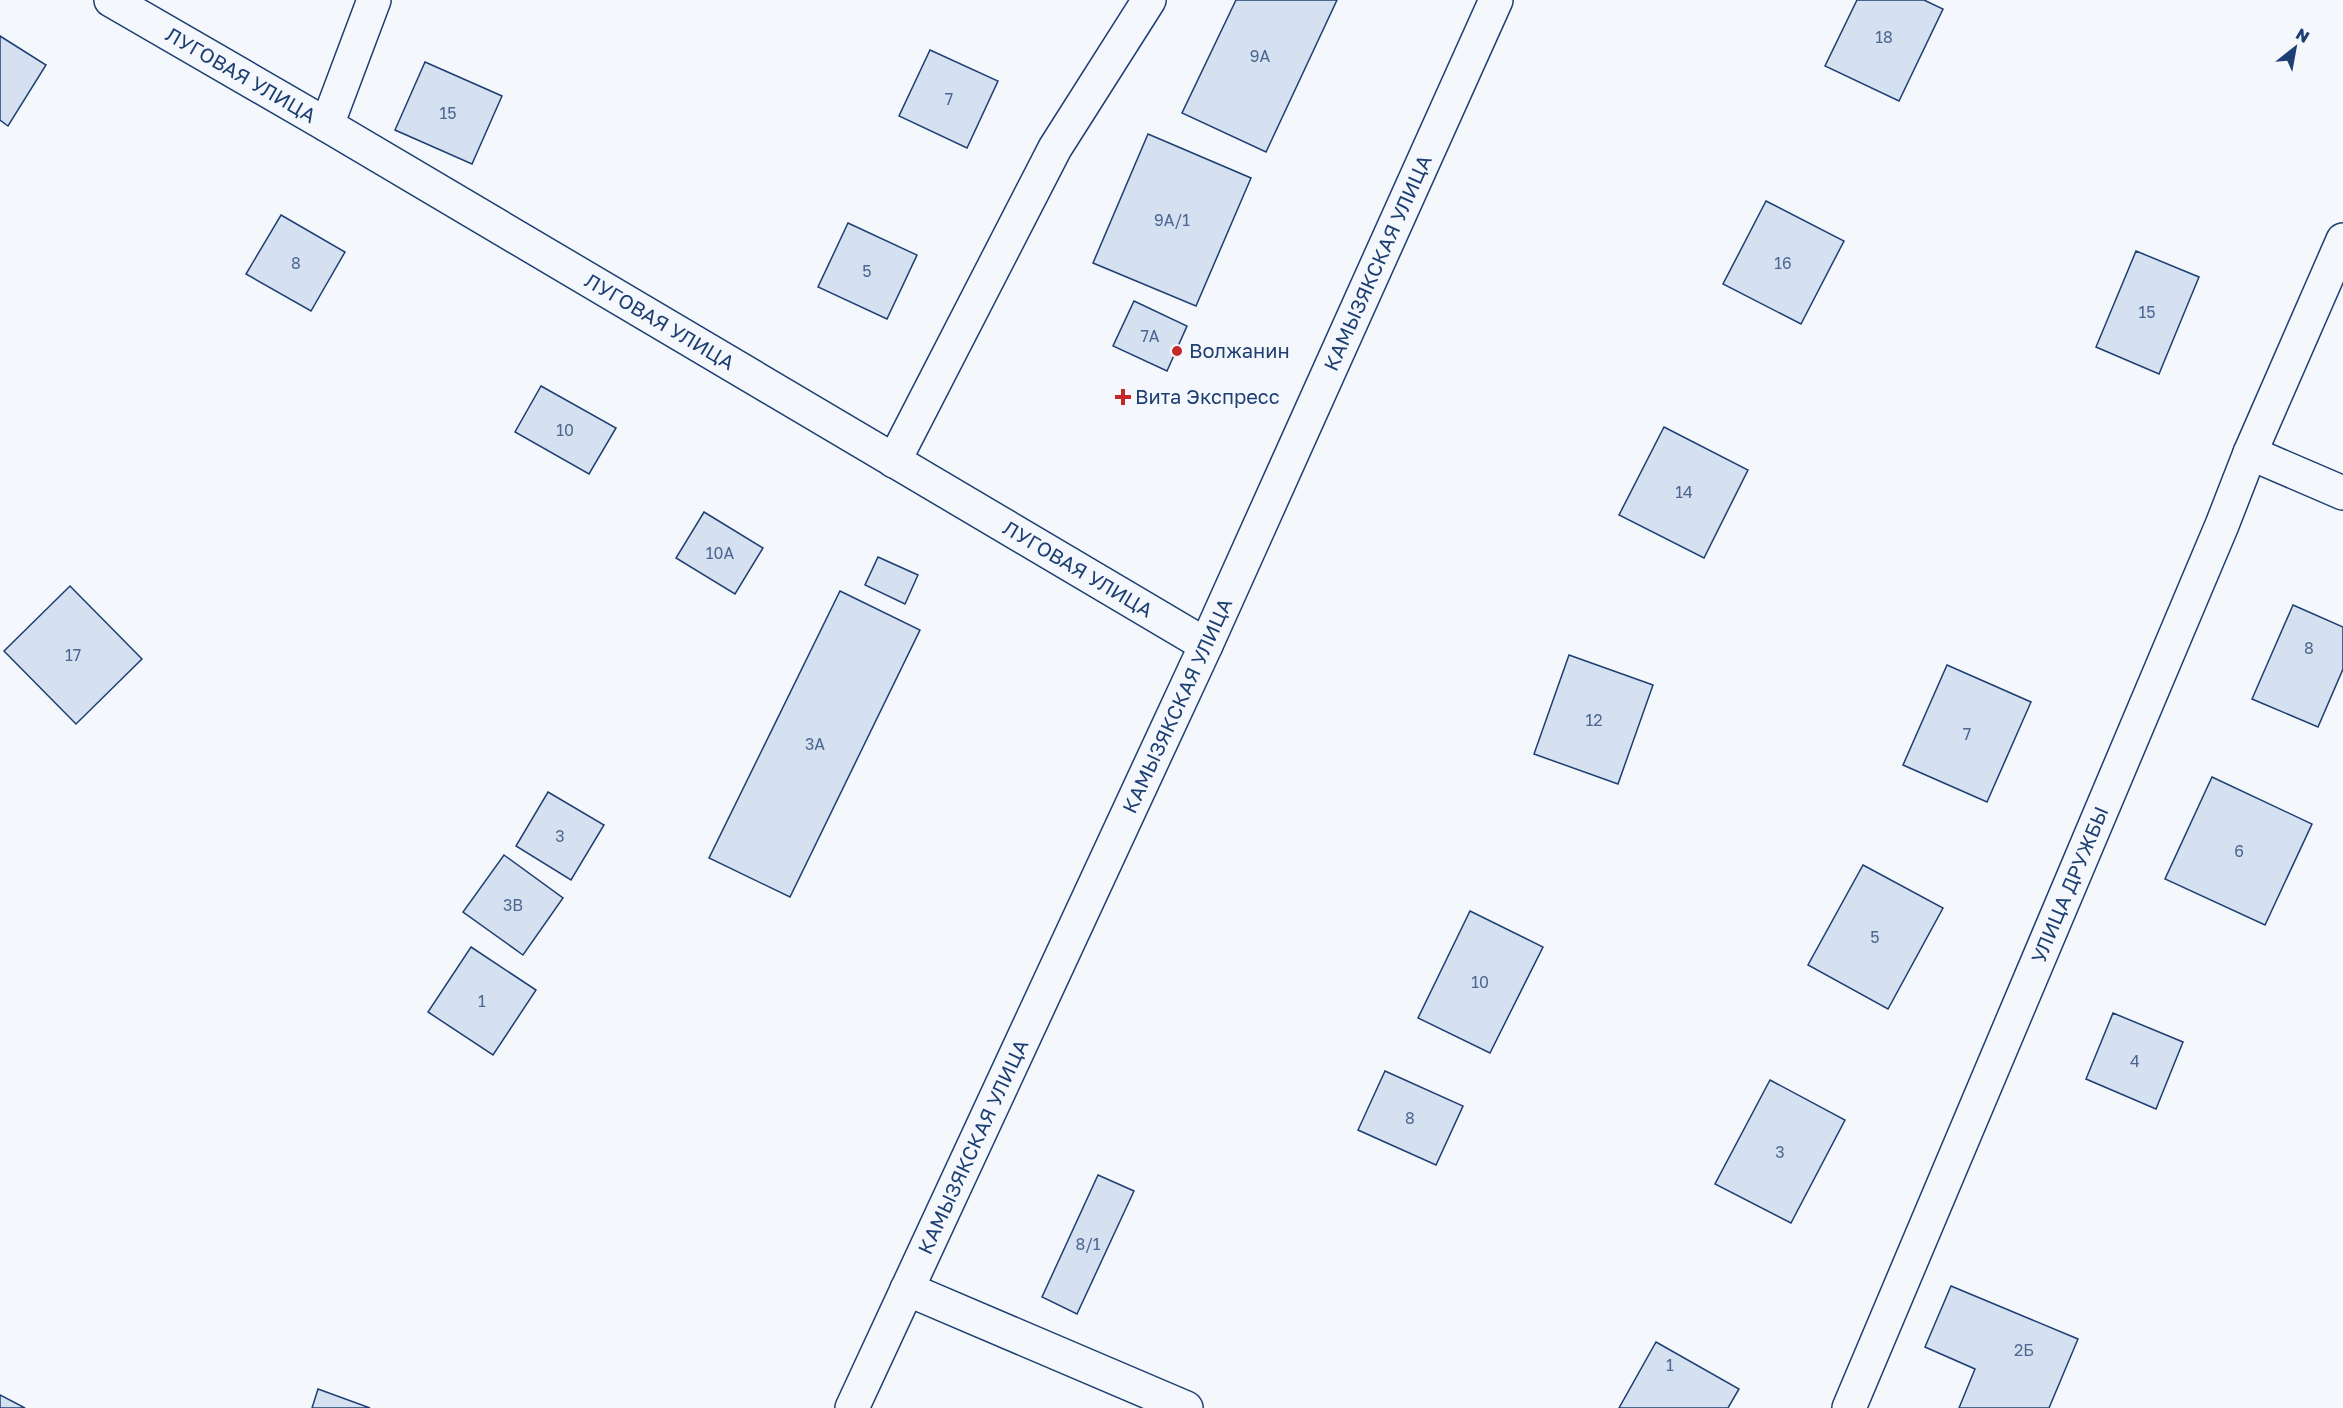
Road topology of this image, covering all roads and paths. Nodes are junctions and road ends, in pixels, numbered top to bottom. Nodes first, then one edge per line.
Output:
1 (111, 0) edge
2 (374, 0) edge
3 (1149, 0) edge
4 (1496, 0) edge
5 (327, 125) junction
6 (2343, 240) edge
7 (2250, 453) junction
8 (894, 461) junction
9 (2343, 493) edge
10 (1206, 645) junction
11 (907, 1289) junction
12 (852, 1408) edge
13 (1186, 1408) edge
14 (1849, 1408) edge

1 - 5 street, ЛУГОВАЯ УЛИЦА
2 - 5 street
3 - 8 street
4 - 10 street, КАМЫЗЯКСКАЯ УЛИЦА
5 - 8 street, ЛУГОВАЯ УЛИЦА
6 - 7 street, УЛИЦА ДРУЖБЫ
7 - 9 street
7 - 14 street, УЛИЦА ДРУЖБЫ
8 - 10 street, ЛУГОВАЯ УЛИЦА
10 - 11 street, КАМЫЗЯКСКАЯ УЛИЦА
11 - 12 street, КАМЫЗЯКСКАЯ УЛИЦА
11 - 13 street

